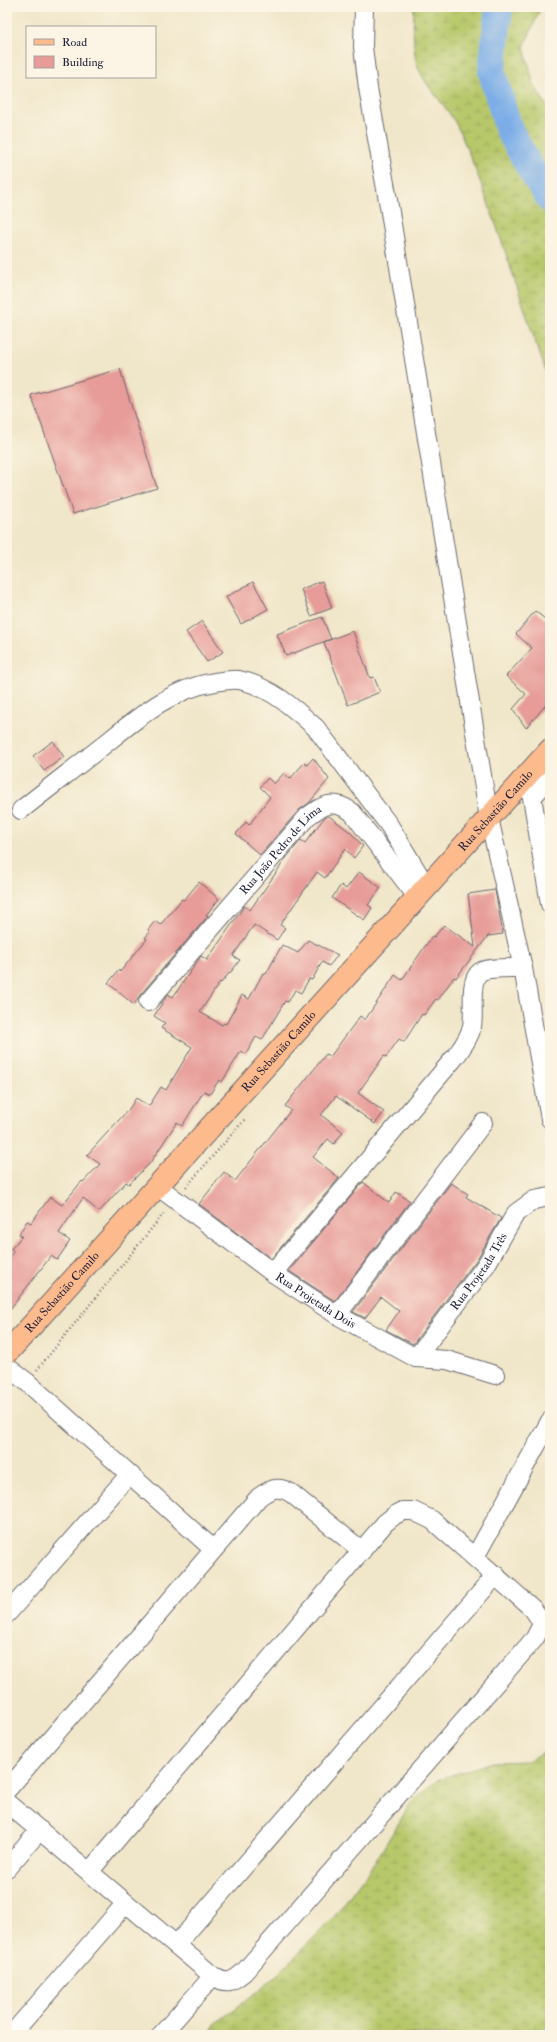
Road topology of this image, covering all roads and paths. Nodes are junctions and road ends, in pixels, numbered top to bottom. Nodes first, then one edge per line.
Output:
1 (364, 7) edge
2 (550, 750) edge
3 (550, 778) edge
4 (529, 787) junction
5 (21, 810) dead end
6 (489, 818) junction
7 (423, 893) junction
8 (550, 904) edge
9 (523, 968) junction
10 (148, 1002) dead end
11 (248, 1116) dead end
12 (550, 1119) edge
13 (483, 1123) dead end
14 (156, 1185) junction
15 (550, 1197) edge
16 (175, 1201) junction
17 (273, 1273) junction
18 (336, 1315) junction
19 (7, 1353) edge
20 (416, 1358) junction
21 (7, 1366) edge
22 (495, 1375) dead end
23 (27, 1382) junction
24 (550, 1421) edge
25 (129, 1475) junction
26 (213, 1549) junction
27 (362, 1551) junction
28 (475, 1557) junction
29 (496, 1575) junction
30 (7, 1614) edge
31 (7, 1790) edge
32 (7, 1803) edge
33 (40, 1830) junction
34 (7, 1868) edge
35 (89, 1872) junction
36 (126, 1903) junction
37 (176, 1945) junction
38 (213, 1976) junction
39 (11, 2035) edge
40 (161, 2035) edge

1 - 6 street
2 - 4 main road, Rua Sebastião Camilo
3 - 4 street, Rua Sebastião Camilo
4 - 6 main road, Rua Sebastião Camilo
4 - 8 street
5 - 7 street
6 - 7 main road, Rua Sebastião Camilo
6 - 9 street
7 - 10 street, Rua João Pedro de Lima
7 - 14 main road, Rua Sebastião Camilo
9 - 12 street
9 - 17 street
11 - 16 path
13 - 18 street
14 - 16 street, Rua Projetada Dois
14 - 19 main road, Rua Sebastião Camilo
15 - 20 street, Rua Projetada Três
16 - 17 street, Rua Projetada Dois
16 - 23 path
17 - 18 street, Rua Projetada Dois
18 - 20 street, Rua Projetada Dois
20 - 22 street, Rua Projetada Dois
21 - 23 street
23 - 25 street
24 - 28 street
25 - 26 street
25 - 30 street
26 - 27 street
26 - 31 street
27 - 28 street
27 - 35 street
28 - 29 street
29 - 37 street
29 - 38 street
32 - 33 street
33 - 34 street
33 - 35 street
35 - 36 street
36 - 37 street
36 - 39 street
37 - 38 street
38 - 40 street

